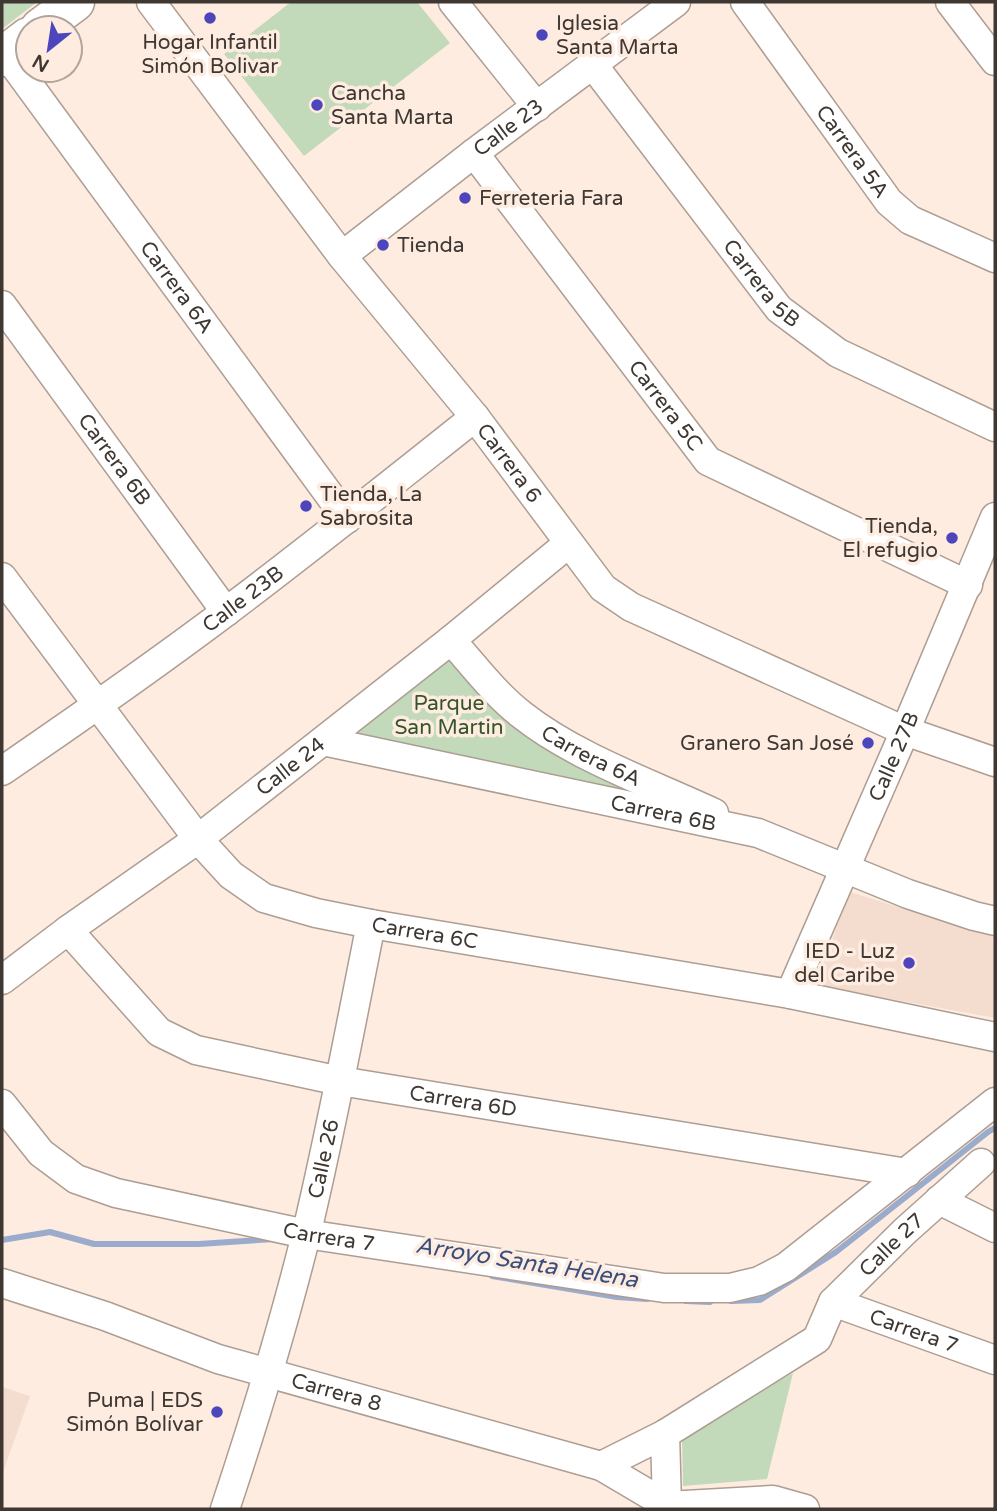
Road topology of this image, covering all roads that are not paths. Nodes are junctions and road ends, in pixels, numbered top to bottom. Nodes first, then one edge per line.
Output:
1 (75, 2) edge
2 (151, 2) edge
3 (453, 2) edge
4 (676, 2) edge
5 (745, 2) edge
6 (950, 2) edge
7 (59, 14) edge
8 (12, 49) edge
9 (995, 61) edge
10 (593, 65) junction
11 (537, 107) junction
12 (474, 153) junction
13 (342, 256) junction
14 (995, 258) edge
15 (2, 305) edge
16 (475, 417) junction
17 (995, 427) edge
18 (995, 517) edge
19 (348, 519) junction
20 (569, 543) junction
21 (2, 577) edge
22 (968, 585) junction
23 (226, 612) junction
24 (451, 640) junction
25 (98, 704) junction
26 (905, 731) junction
27 (323, 741) junction
28 (995, 762) edge
29 (2, 771) edge
30 (758, 833) junction
31 (198, 839) junction
32 (844, 868) junction
33 (995, 921) edge
34 (370, 924) junction
35 (68, 930) junction
36 (2, 980) edge
37 (790, 994) junction
38 (995, 1037) edge
39 (340, 1081) junction
40 (995, 1102) edge
41 (2, 1104) edge
42 (981, 1163) dead end
43 (906, 1173) junction
44 (939, 1200) junction
45 (889, 1214) junction
46 (995, 1228) edge
47 (306, 1234) junction
48 (2, 1283) edge
49 (833, 1302) junction
50 (995, 1360) edge
51 (269, 1374) junction
52 (665, 1434) junction
53 (601, 1466) junction
54 (772, 1504) edge
55 (671, 1507) edge
56 (225, 1509) edge
57 (805, 1509) edge

1 - 7 highway
2 - 13 street, Carrera 6
3 - 11 street
4 - 10 street, Calle 23
5 - 14 street, Carrera 5A
6 - 9 street
8 - 19 street, Carrera 6A
10 - 11 street, Calle 23
10 - 17 street, Carrera 5B
11 - 12 street, Calle 23
12 - 13 street, Calle 23
12 - 22 street, Carrera 5C
13 - 16 street, Carrera 6
15 - 23 street, Carrera 6B
16 - 19 street, Calle 23B
16 - 20 street, Carrera 6
18 - 22 street, Calle 27B
19 - 23 street, Calle 23B
20 - 24 street, Calle 24
20 - 26 street, Carrera 6
21 - 25 street, Carrera 6C
22 - 26 street, Calle 27B
23 - 25 street, Calle 23B
24 - 27 street, Calle 24
24 - 30 street, Carrera 6A
25 - 29 street, Calle 23B
25 - 31 street, Carrera 6C
26 - 28 street, Carrera 6
26 - 32 street, Calle 27B
27 - 30 street, Carrera 6B
27 - 31 street, Calle 24
30 - 32 street, Carrera 6B
31 - 34 street, Carrera 6C
31 - 35 street, Calle 24
32 - 33 street, Carrera 6B
32 - 37 street, Calle 27B
34 - 37 street, Carrera 6C
34 - 39 street, Calle 26
35 - 36 street, Calle 24
35 - 39 street, Carrera 6D
37 - 38 street, Carrera 6C
39 - 43 street, Carrera 6D
39 - 47 street, Calle 26
40 - 43 street
41 - 47 street, Carrera 7
42 - 44 street, Calle 27
43 - 45 street, Carrera 7
44 - 45 street, Calle 27
44 - 46 street
45 - 47 street, Carrera 7
45 - 49 street, Calle 27
47 - 51 street, Calle 26
48 - 51 street, Carrera 8
49 - 50 street, Carrera 7
49 - 52 street, Calle 27
51 - 53 street, Carrera 8
51 - 56 street, Calle 26
52 - 53 street
52 - 55 street
53 - 55 street, Carrera 8
54 - 55 street
54 - 57 street

